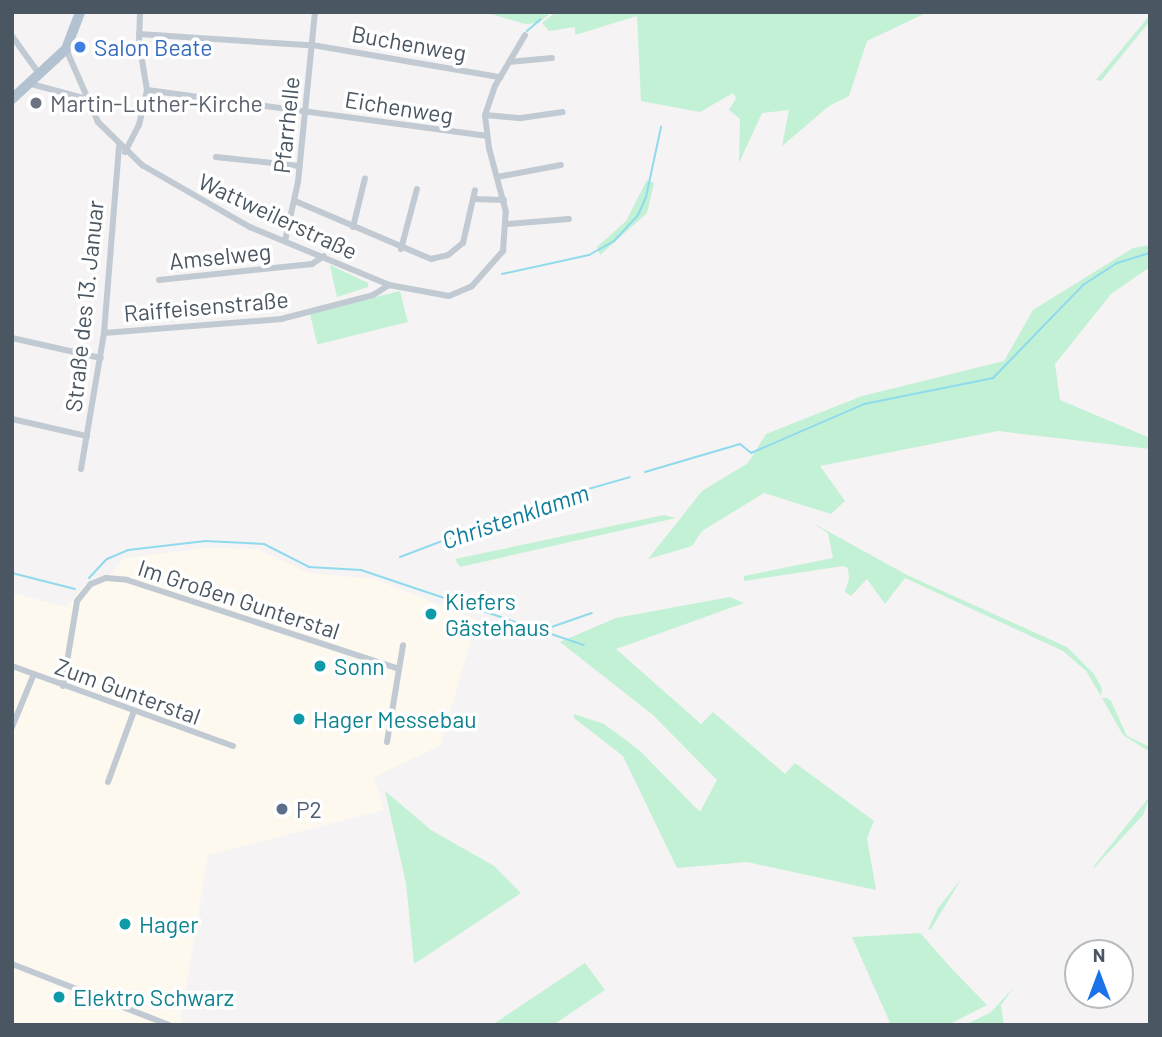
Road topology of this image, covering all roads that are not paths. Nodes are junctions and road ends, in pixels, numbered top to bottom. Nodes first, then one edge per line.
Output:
1 (80, 12) edge
2 (140, 12) edge
3 (314, 12) edge
4 (139, 34) junction
5 (525, 35) dead end
6 (12, 36) edge
7 (312, 45) junction
8 (66, 48) junction
9 (552, 58) dead end
10 (509, 62) junction
11 (40, 75) junction
12 (500, 77) junction
13 (31, 84) junction
14 (147, 90) junction
15 (84, 98) junction
16 (12, 99) edge
17 (306, 111) junction
18 (563, 112) dead end
19 (485, 115) junction
20 (486, 136) junction
21 (122, 150) junction
22 (216, 157) dead end
23 (561, 165) dead end
24 (300, 166) junction
25 (497, 177) junction
26 (365, 178) dead end
27 (416, 189) dead end
28 (475, 190) dead end
29 (474, 199) junction
30 (504, 200) junction
31 (295, 201) junction
32 (569, 219) dead end
33 (508, 224) junction
34 (353, 227) junction
35 (285, 241) junction
36 (401, 249) junction
37 (324, 256) junction
38 (159, 280) dead end
39 (389, 285) junction
40 (104, 333) junction
41 (12, 338) edge
42 (101, 358) junction
43 (12, 419) edge
44 (87, 436) junction
45 (81, 469) dead end
46 (403, 645) dead end
47 (12, 666) edge
48 (399, 668) junction
49 (34, 674) junction
50 (63, 686) junction
51 (134, 711) junction
52 (12, 727) edge
53 (387, 742) dead end
54 (233, 746) dead end
55 (108, 782) dead end
56 (12, 964) edge
57 (169, 1025) edge

1 - 8 main road
2 - 4 street
3 - 7 street, Pfarrhelle
4 - 7 street, Buchenweg
4 - 14 street
5 - 10 street
6 - 11 street
7 - 12 street, Buchenweg
7 - 17 street, Pfarrhelle
8 - 11 main road
8 - 15 street, Wattweilerstraße
9 - 10 street
10 - 12 street
11 - 13 main road
12 - 19 street
13 - 15 street
13 - 16 main road
14 - 17 street, Eichenweg
14 - 21 street, Straße des 13. Januar
15 - 21 street, Wattweilerstraße
17 - 20 street, Eichenweg
17 - 24 street, Pfarrhelle
18 - 19 street
19 - 20 street
20 - 25 street
21 - 35 street, Wattweilerstraße
21 - 40 street, Straße des 13. Januar
22 - 24 street
23 - 25 street
24 - 31 street, Pfarrhelle
25 - 30 street
26 - 34 street
27 - 36 street
28 - 29 street
29 - 30 street
29 - 36 street
30 - 33 street
31 - 34 street
31 - 35 street, Pfarrhelle
32 - 33 street
33 - 39 street, Wattweilerstraße
34 - 36 street
35 - 37 street, Wattweilerstraße
37 - 38 street, Amselweg
37 - 39 street, Wattweilerstraße
39 - 40 street, Raiffeisenstraße
40 - 42 street, Straße des 13. Januar
41 - 42 street
42 - 44 street, Straße des 13. Januar
43 - 44 street
44 - 45 street, Straße des 13. Januar
46 - 48 street
47 - 49 street, Zum Gunterstal
48 - 50 street, Im Großen Gunterstal
48 - 53 street
49 - 50 street, Zum Gunterstal
49 - 52 street
50 - 51 street, Zum Gunterstal
51 - 54 street, Zum Gunterstal
51 - 55 street
56 - 57 street

